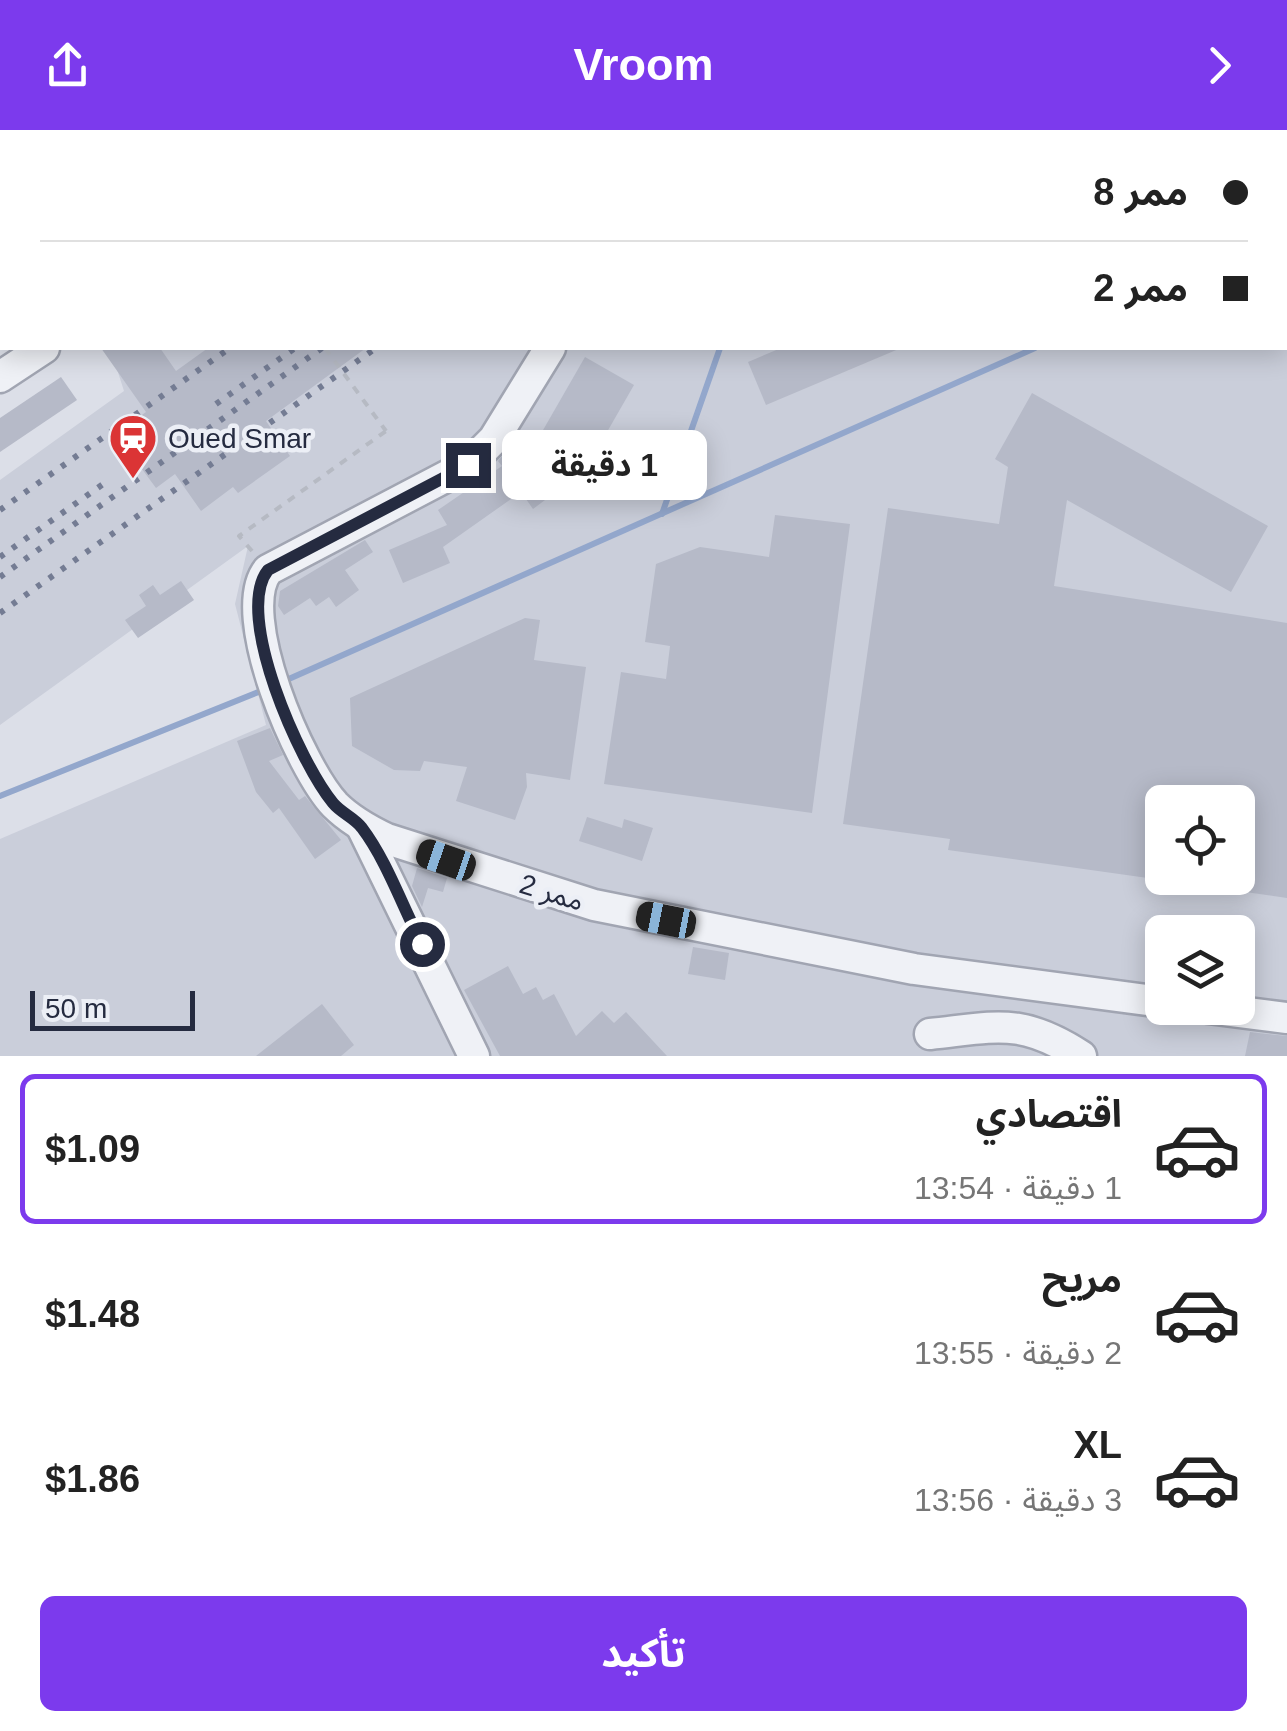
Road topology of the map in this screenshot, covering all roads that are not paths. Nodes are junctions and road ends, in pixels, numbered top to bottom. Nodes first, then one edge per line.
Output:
1 (549, 350) edge
2 (30, 351) edge
3 (0, 377) edge
4 (368, 838) junction
5 (1009, 982) junction
6 (1145, 1000) edge
7 (1255, 1014) edge
8 (1287, 1018) edge
9 (1010, 1026) junction
10 (930, 1034) dead end
11 (474, 1056) edge
12 (1081, 1056) edge

1 - 4 street, ممر 2
2 - 3 street
4 - 5 street, ممر 2
4 - 11 street
5 - 6 street, ممر 2
5 - 9 street
7 - 8 street
9 - 10 street
9 - 12 street

